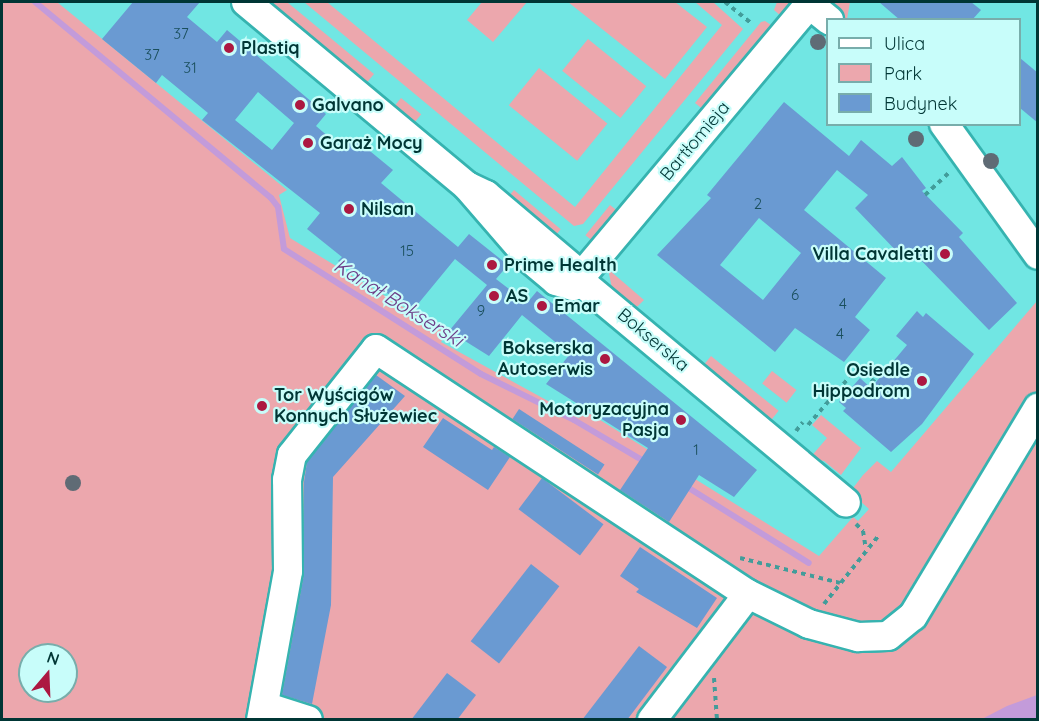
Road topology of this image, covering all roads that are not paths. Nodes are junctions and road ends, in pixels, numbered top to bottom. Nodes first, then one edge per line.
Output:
1 (246, 2) edge
2 (816, 8) edge
3 (945, 126) edge
4 (1038, 255) edge
5 (581, 279) junction
6 (1038, 408) edge
7 (851, 511) road end
8 (748, 594) junction
9 (263, 713) edge
10 (308, 720) edge
11 (652, 720) edge

1 - 5 street
2 - 5 street, Bartłomieja
3 - 4 street
5 - 7 street, Bokserska
6 - 8 street
8 - 9 street
8 - 11 street
9 - 10 street

